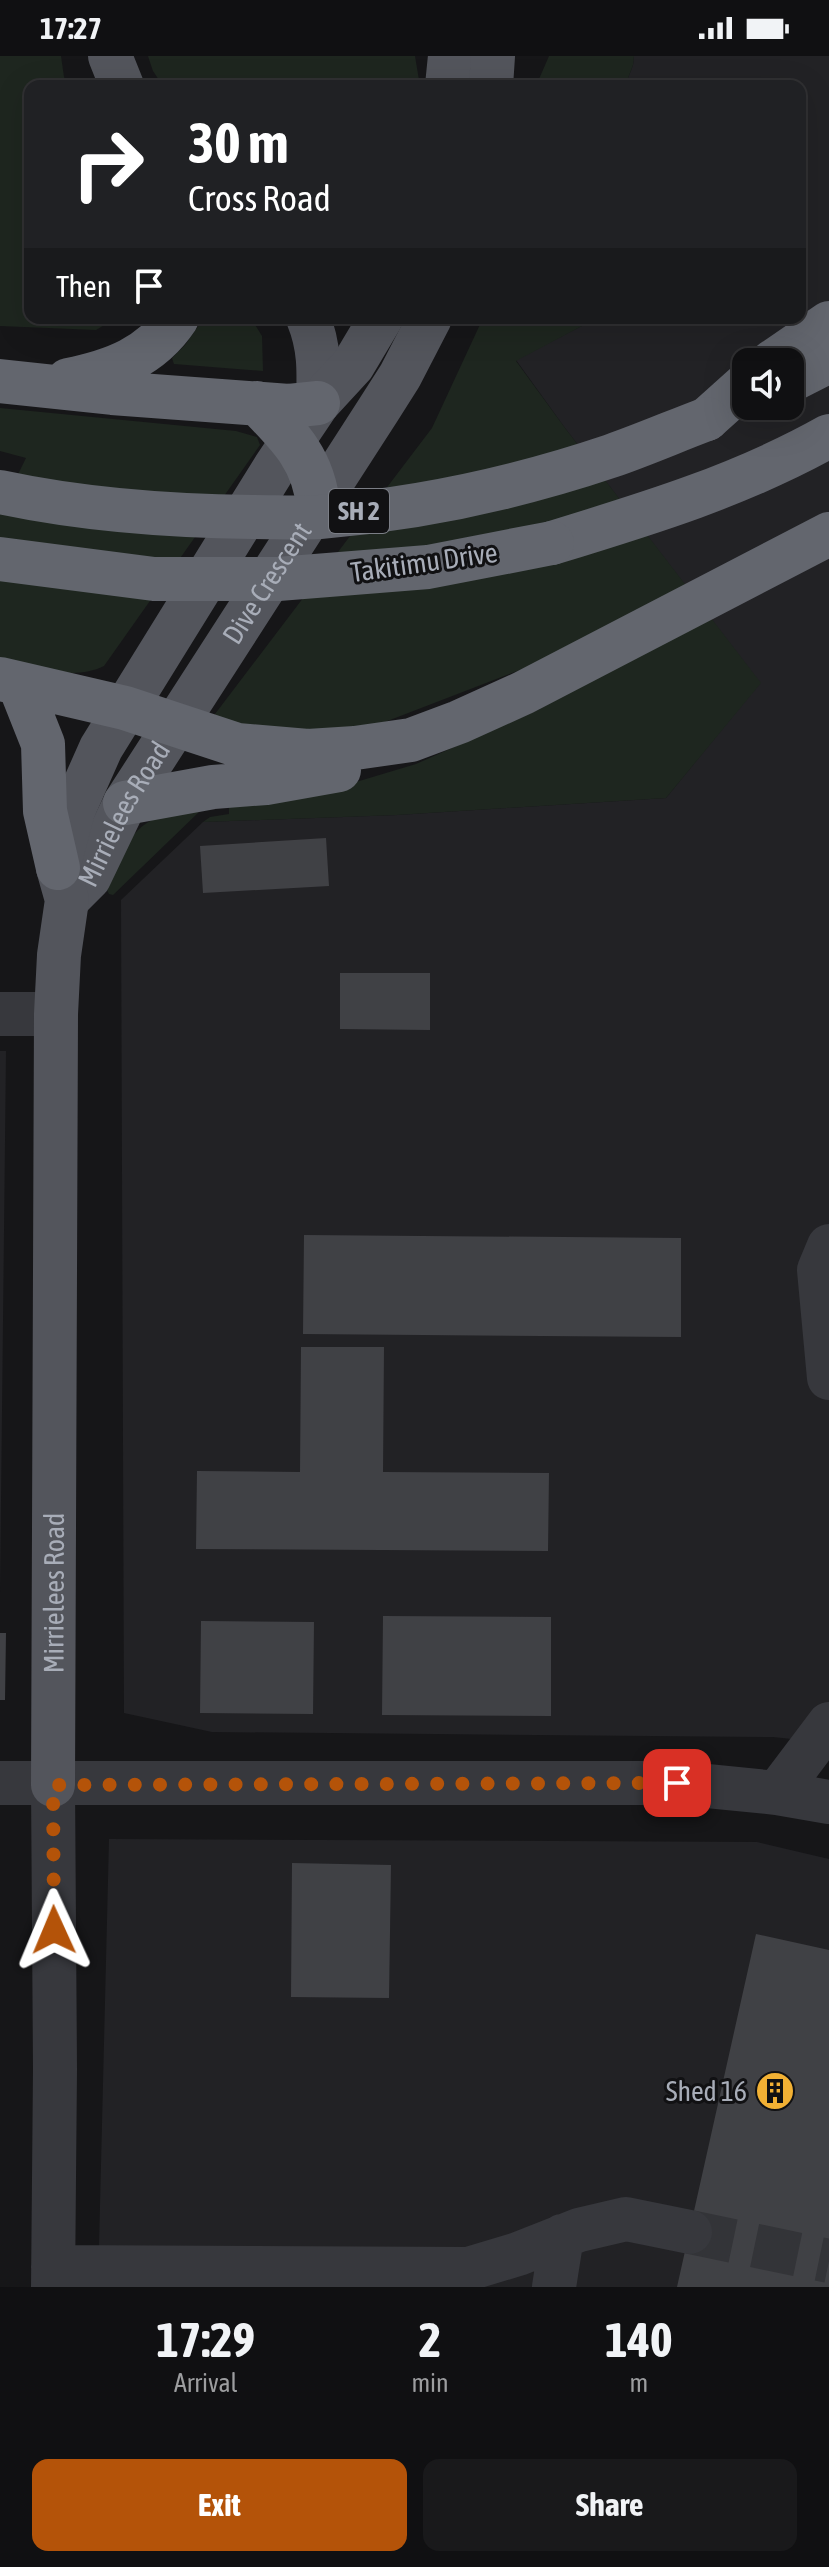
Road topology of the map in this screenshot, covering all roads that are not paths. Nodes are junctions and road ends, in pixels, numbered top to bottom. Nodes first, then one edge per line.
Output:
1 (110, 56) edge
2 (450, 56) edge
3 (493, 56) edge
4 (120, 80) edge
5 (448, 80) edge
6 (491, 80) edge
7 (829, 323) edge
8 (173, 324) edge
9 (310, 324) edge
10 (378, 324) edge
11 (385, 324) edge
12 (427, 324) edge
13 (792, 348) edge
14 (829, 361) edge
15 (804, 374) edge
16 (400, 376) junction
17 (17, 384) edge
18 (732, 397) edge
19 (257, 403) junction
20 (318, 403) junction
21 (732, 407) edge
22 (707, 419) junction
23 (293, 441) junction
24 (820, 443) edge
25 (0, 492) edge
26 (318, 506) junction
27 (829, 534) edge
28 (0, 559) edge
29 (10, 683) edge
30 (125, 708) junction
31 (176, 725) junction
32 (411, 740) junction
33 (125, 803) junction
34 (62, 884) junction
35 (0, 1014) edge
36 (56, 1014) junction
37 (829, 1246) edge
38 (829, 1378) edge
39 (829, 1724) edge
40 (0, 1783) edge
41 (53, 1785) junction
42 (777, 1793) junction
43 (829, 1802) edge
44 (690, 2232) tunnel mouth
45 (562, 2236) junction
46 (53, 2277) edge
47 (554, 2287) edge

1 - 4 main road
2 - 5 main road
3 - 6 main road
7 - 13 highway
8 - 17 highway
9 - 20 main road
10 - 20 main road, Dive Crescent
11 - 16 main road
12 - 16 main road, Dive Crescent
14 - 15 highway
16 - 26 main road, Dive Crescent
17 - 19 highway
18 - 22 highway
19 - 20 highway
19 - 23 highway
20 - 23 main road, Dive Crescent
21 - 22 highway, SH 2
22 - 25 highway, SH 2, bridge
23 - 26 highway
23 - 30 main road, Dive Crescent
24 - 28 highway, Takitimu Drive / SH 2, bridge
26 - 31 main road, Dive Crescent
27 - 32 highway
29 - 30 highway
29 - 34 highway
30 - 31 highway
30 - 34 main road, Mirrielees Road
31 - 32 highway
31 - 33 main road, Mirrielees Road
32 - 33 highway
33 - 34 main road, Mirrielees Road
34 - 36 main road, Mirrielees Road
35 - 36 street
36 - 41 main road, Mirrielees Road
37 - 38 street
39 - 42 street
40 - 41 street
41 - 42 street
41 - 46 street, Mirrielees Road
42 - 43 street
44 - 45 street
45 - 46 street
45 - 47 street

